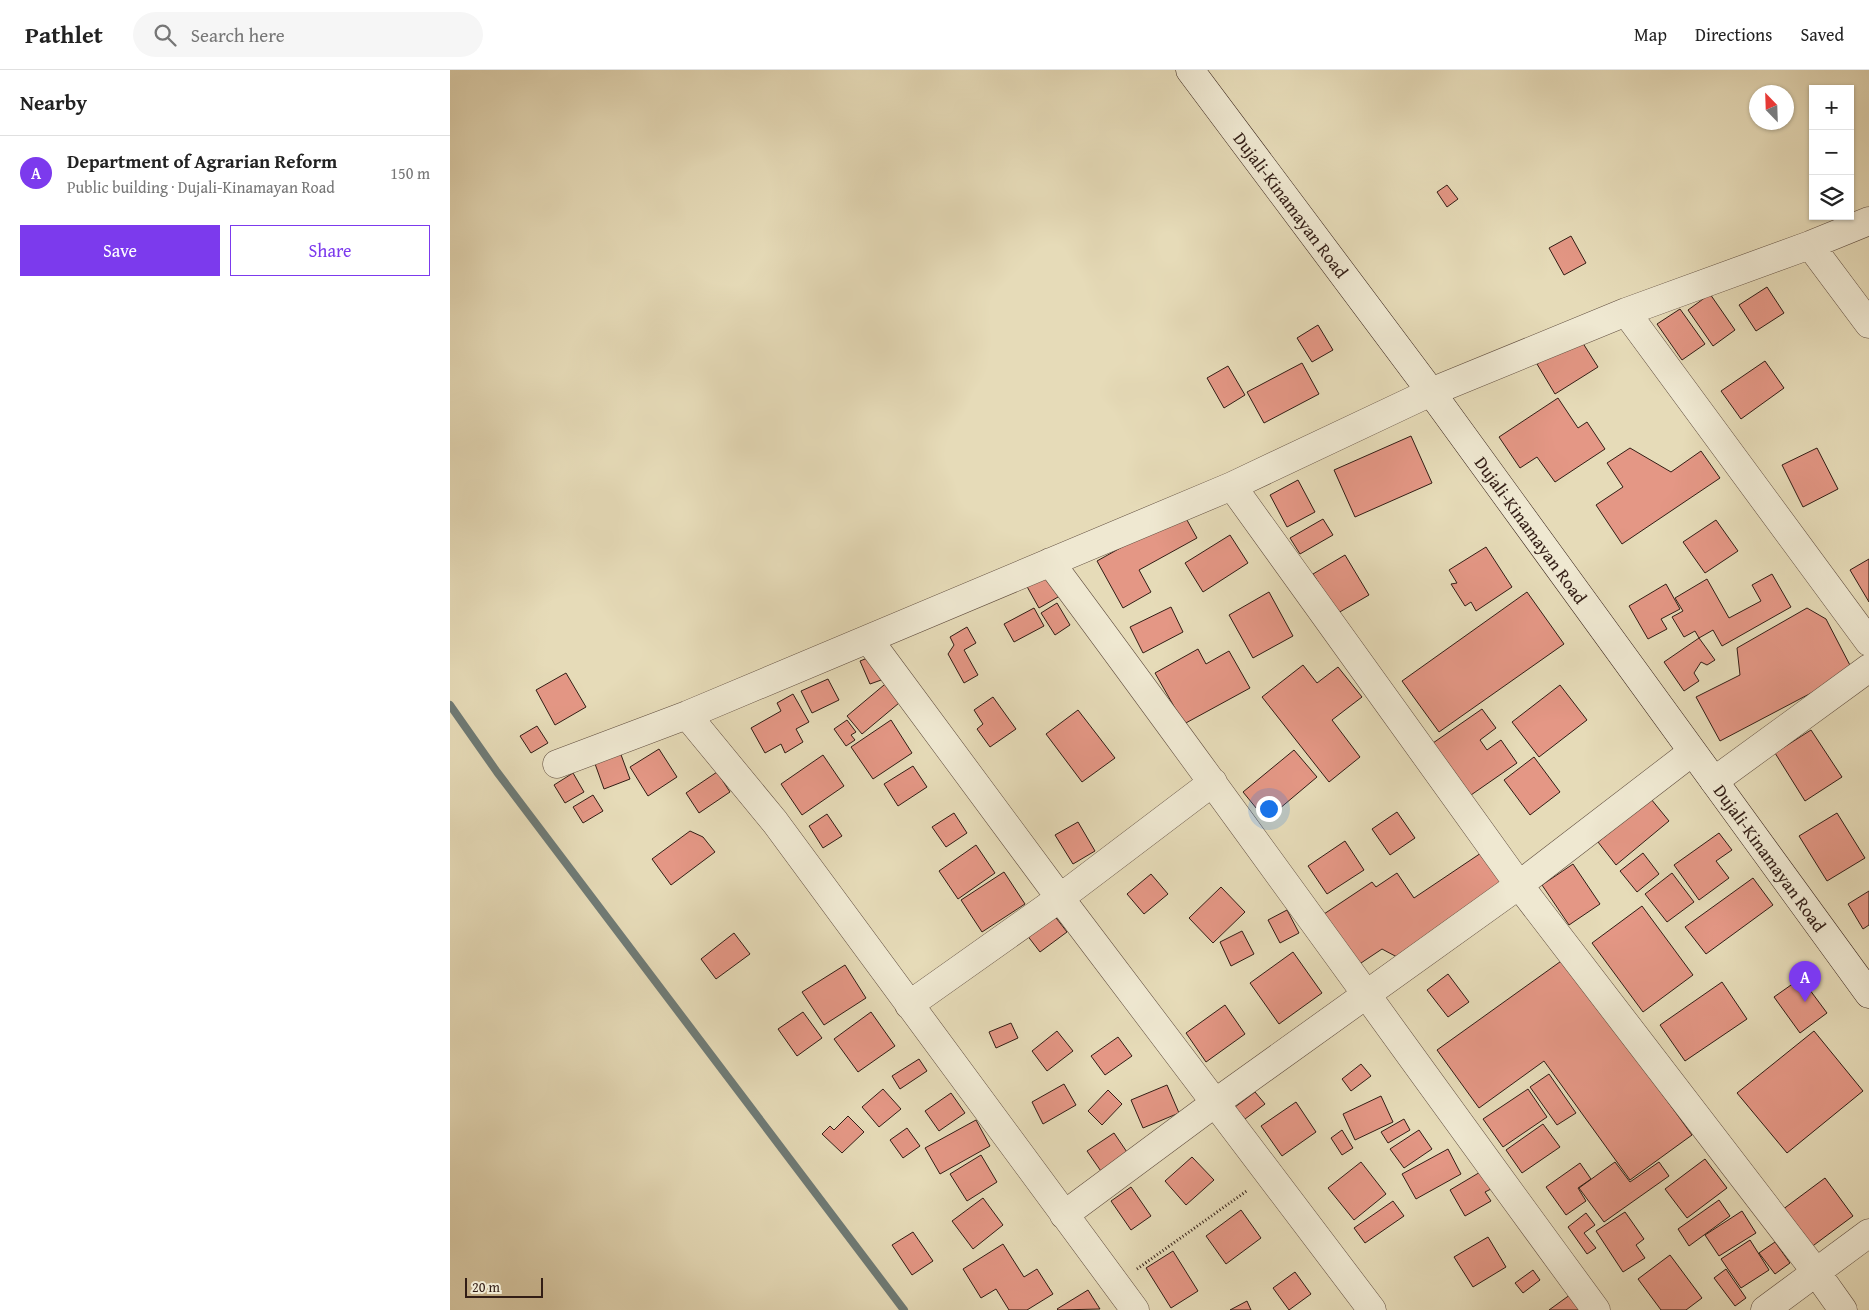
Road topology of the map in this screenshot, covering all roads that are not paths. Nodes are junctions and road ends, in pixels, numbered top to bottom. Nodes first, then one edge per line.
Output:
1 (1190, 70) edge
2 (1869, 221) edge
3 (1810, 245) junction
4 (1626, 312) junction
5 (1869, 324) edge
6 (1431, 392) junction
7 (1232, 486) junction
8 (1050, 562) junction
9 (869, 640) junction
10 (1869, 642) edge
11 (1869, 668) edge
12 (687, 715) junction
13 (1692, 752) junction
14 (557, 764) dead end
15 (1714, 780) junction
16 (1213, 782) junction
17 (1518, 885) junction
18 (1060, 898) junction
19 (1869, 994) edge
20 (1366, 996) junction
21 (909, 1005) junction
22 (1215, 1103) junction
23 (1064, 1215) junction
24 (1869, 1233) edge
25 (1816, 1272) junction
26 (1136, 1310) edge
27 (1372, 1310) edge
28 (1596, 1310) edge
29 (1765, 1310) edge
30 (1843, 1310) edge

1 - 6 street, Dujali-Kinamayan Road
2 - 3 street
3 - 4 street
3 - 5 street
4 - 6 street
4 - 10 street
6 - 7 street
6 - 13 street, Dujali-Kinamayan Road
7 - 8 street
7 - 17 street
8 - 9 street
8 - 16 street
9 - 12 street
9 - 18 street
11 - 15 street
12 - 14 street
12 - 21 street
13 - 15 street, Dujali-Kinamayan Road
13 - 17 street
15 - 19 street, Dujali-Kinamayan Road
16 - 18 street
16 - 20 street
17 - 20 street
17 - 25 street
18 - 21 street
18 - 22 street
20 - 22 street
20 - 28 street
21 - 23 street
22 - 23 street
22 - 27 street
23 - 26 street
24 - 25 street
25 - 29 street
25 - 30 street

